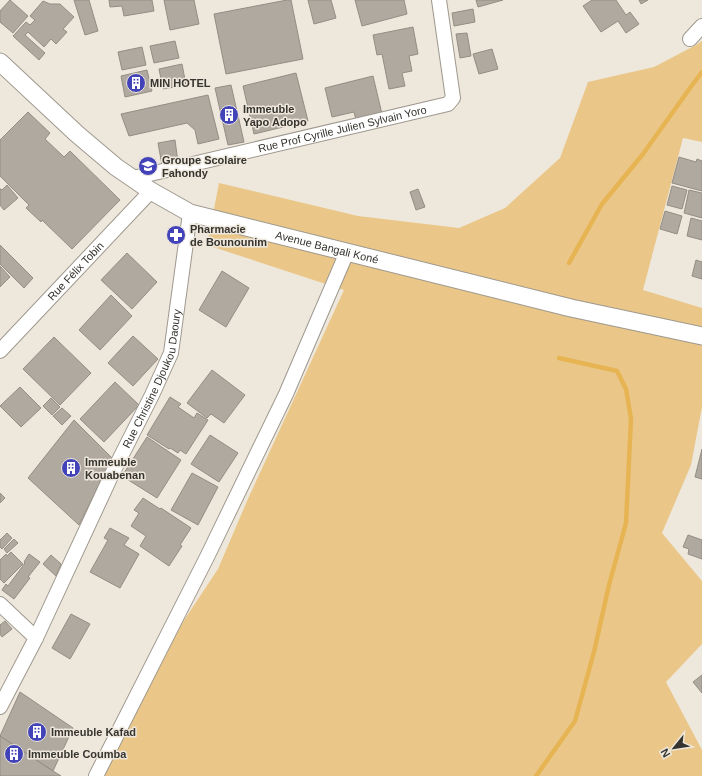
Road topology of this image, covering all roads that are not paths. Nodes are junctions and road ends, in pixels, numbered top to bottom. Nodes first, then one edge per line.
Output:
1 (439, 0) edge
2 (702, 26) edge
3 (690, 39) dead end
4 (0, 62) edge
5 (133, 178) junction
6 (151, 190) junction
7 (190, 213) junction
8 (347, 252) junction
9 (702, 336) edge
10 (0, 351) edge
11 (0, 604) edge
12 (36, 638) junction
13 (0, 707) edge
14 (96, 776) edge

1 - 5 street, Rue Prof Cyrille Julien Sylvain Yoro
2 - 3 street
4 - 5 street, Avenue Bangali Koné
5 - 6 street, Avenue Bangali Koné
6 - 7 street, Avenue Bangali Koné
6 - 10 street, Rue Félix Tobin
7 - 8 street, Avenue Bangali Koné
7 - 12 street, Rue Christine Djoukou Daoury
8 - 9 street, Avenue Bangali Koné
8 - 14 street
11 - 12 street
12 - 13 street, Rue Christine Djoukou Daoury

